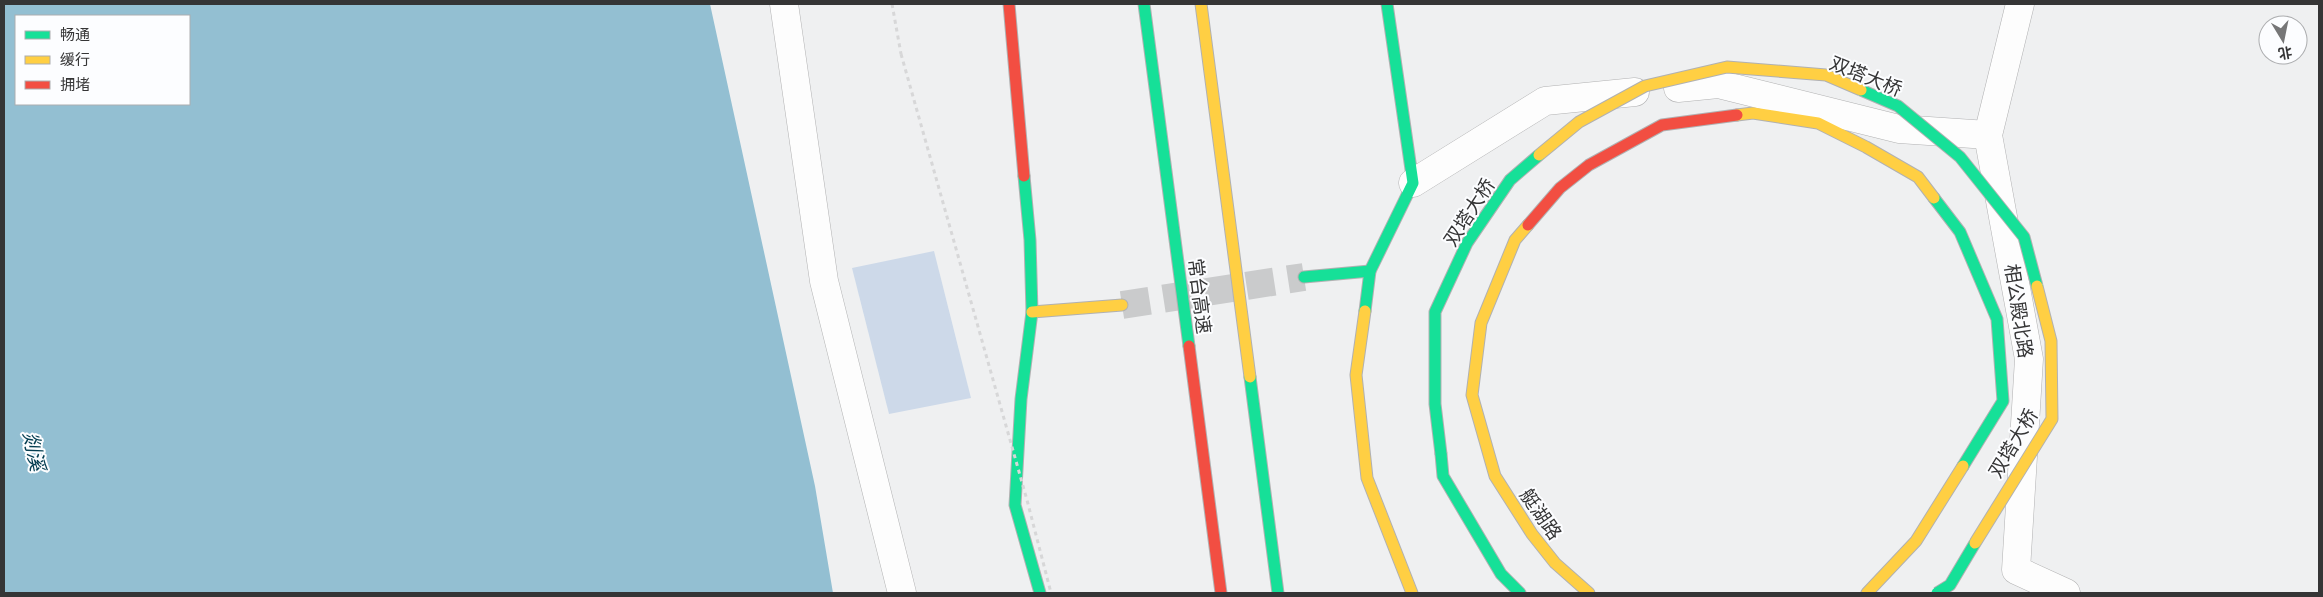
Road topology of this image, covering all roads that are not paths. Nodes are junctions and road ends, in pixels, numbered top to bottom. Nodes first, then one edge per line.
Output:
1 (784, 4) edge
2 (1009, 4) edge
3 (1144, 4) edge
4 (1201, 4) edge
5 (1387, 4) edge
6 (2020, 4) edge
7 (1988, 135) junction
8 (1413, 184) junction
9 (1370, 271) junction
10 (1304, 277) tunnel mouth
11 (1122, 304) tunnel mouth
12 (1032, 312) junction
13 (1485, 440) joint
14 (902, 593) edge
15 (1040, 593) edge
16 (1221, 593) edge
17 (1278, 593) edge
18 (1412, 593) edge
19 (1520, 593) edge
20 (1589, 593) edge
21 (1867, 593) edge
22 (1937, 593) edge
23 (2066, 593) edge

1 - 14 street
2 - 12 main road
3 - 16 main road, 常台高速
4 - 17 main road, 常台高速
5 - 8 main road
6 - 7 street, 相公殿北路
7 - 8 street
7 - 23 street, 相公殿北路
8 - 9 main road
9 - 10 main road
9 - 18 main road
11 - 12 main road
12 - 15 main road
13 - 20 main road, 艇湖路
13 - 21 main road, 双塔大桥
19 - 22 main road, 双塔大桥, bridge

